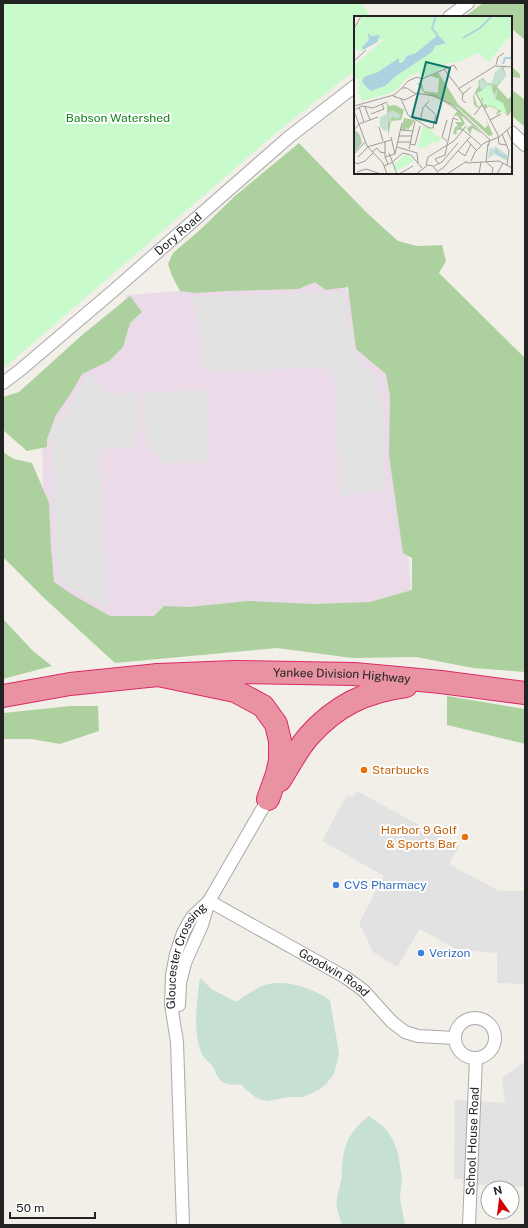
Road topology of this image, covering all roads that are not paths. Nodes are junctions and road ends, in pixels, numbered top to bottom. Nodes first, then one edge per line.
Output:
1 (468, 3) edge
2 (450, 16) edge
3 (354, 87) edge
4 (512, 133) edge
5 (525, 145) edge
6 (3, 383) edge
7 (158, 675) junction
8 (441, 682) junction
9 (525, 693) edge
10 (3, 696) edge
11 (268, 798) junction
12 (209, 901) junction
13 (455, 1038) junction
14 (476, 1058) junction
15 (183, 1225) edge
16 (469, 1225) edge

1 - 2 street
3 - 6 street, Dory Road
4 - 5 street
7 - 8 highway, Yankee Division Highway
7 - 10 highway
7 - 11 highway
8 - 9 highway, Yankee Division Highway
8 - 11 highway
11 - 12 street, Gloucester Crossing
12 - 13 street, Goodwin Road
12 - 15 street, Gloucester Crossing
13 - 14 street
13 - 14 street
14 - 16 street, School House Road

